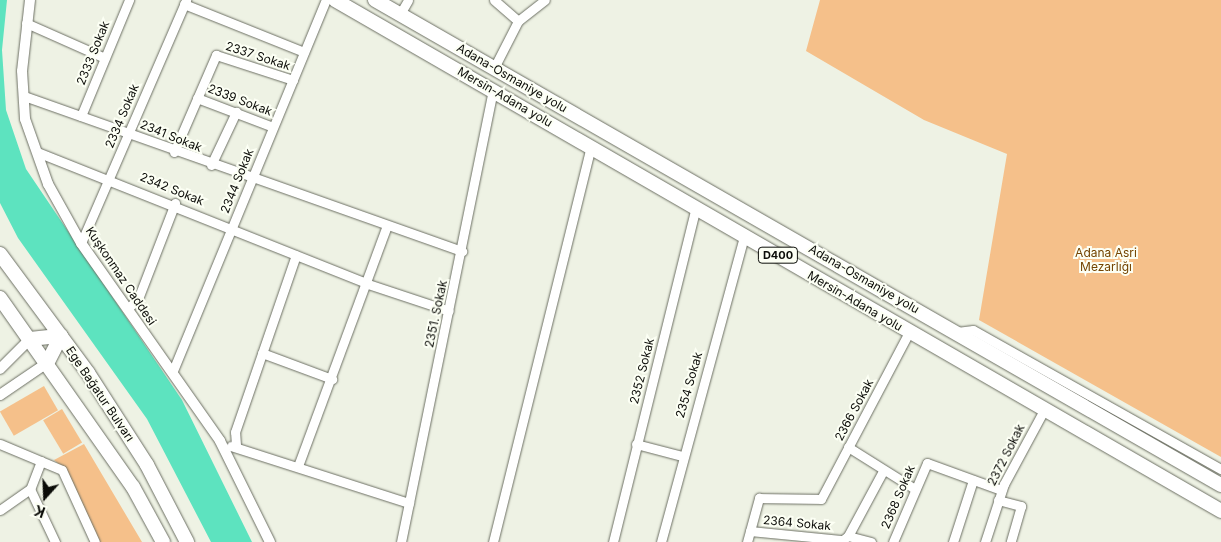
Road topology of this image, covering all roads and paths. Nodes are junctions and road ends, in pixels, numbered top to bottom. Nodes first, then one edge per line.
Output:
1 (30, 0) edge
2 (129, 0) edge
3 (326, 0) edge
4 (335, 0) edge
5 (375, 0) edge
6 (408, 0) edge
7 (494, 0) edge
8 (545, 0) edge
9 (185, 2) edge
10 (400, 14) junction
11 (518, 22) junction
12 (26, 23) junction
13 (304, 52) junction
14 (105, 58) junction
15 (494, 68) junction
16 (293, 80) junction
17 (493, 90) junction
18 (24, 96) junction
19 (198, 98) junction
20 (236, 112) junction
21 (81, 116) junction
22 (273, 126) junction
23 (128, 132) junction
24 (592, 147) junction
25 (37, 152) junction
26 (174, 152) junction
27 (211, 165) junction
28 (109, 177) junction
29 (251, 180) junction
30 (175, 204) junction
31 (696, 206) junction
32 (232, 226) junction
33 (387, 226) junction
34 (744, 236) junction
35 (81, 243) junction
36 (462, 251) junction
37 (0, 254) edge
38 (296, 255) junction
39 (368, 284) junction
40 (0, 298) edge
41 (127, 308) junction
42 (449, 311) junction
43 (909, 332) junction
44 (957, 332) junction
45 (61, 336) junction
46 (30, 339) junction
47 (262, 353) junction
48 (47, 363) junction
49 (0, 369) edge
50 (172, 372) junction
51 (332, 379) junction
52 (0, 395) edge
53 (1044, 410) junction
54 (0, 444) edge
55 (636, 444) junction
56 (236, 445) junction
57 (848, 447) junction
58 (224, 448) junction
59 (682, 456) junction
60 (41, 461) junction
61 (298, 466) junction
62 (1221, 469) edge
63 (883, 471) junction
64 (974, 480) junction
65 (1221, 485) edge
66 (30, 489) junction
67 (915, 489) junction
68 (1001, 490) junction
69 (998, 500) junction
70 (409, 503) junction
71 (0, 510) edge
72 (1221, 511) edge
73 (750, 532) junction
74 (843, 539) edge
75 (55, 542) edge
76 (95, 542) edge
77 (163, 542) edge
78 (187, 542) edge
79 (270, 542) edge
80 (401, 542) edge
81 (493, 542) edge
82 (613, 542) edge
83 (660, 542) edge
84 (747, 542) edge
85 (871, 542) edge
86 (892, 542) edge
87 (953, 542) edge
88 (985, 542) edge
89 (1011, 542) edge

1 - 12 street, Kuşkonmaz Caddesi
2 - 14 street, 2333 Sokak
3 - 13 street, 2344 Sokak
4 - 17 main road, Mersin-Adana yolu / D400
5 - 10 main road, Adana-Osmaniye yolu / D400
6 - 10 street
7 - 11 street
8 - 11 street
9 - 13 street
9 - 23 street, 2334 Sokak
10 - 15 main road, Adana-Osmaniye yolu / D400
11 - 15 street
12 - 14 street
12 - 18 street, Kuşkonmaz Caddesi
13 - 16 street, 2344 Sokak
14 - 21 street, 2333 Sokak
15 - 44 main road, Adana-Osmaniye yolu / D400
16 - 19 street, 2337 Sokak
16 - 22 street, 2344 Sokak
17 - 24 main road, Mersin-Adana yolu / D400
17 - 36 street, 2351. Sokak
18 - 21 street, 2341 Sokak
18 - 25 street, Kuşkonmaz Caddesi
19 - 20 street, 2339 Sokak
19 - 26 street
20 - 22 street, 2339 Sokak
20 - 27 street
21 - 23 street, 2341 Sokak
22 - 29 street, 2344 Sokak
23 - 26 street, 2341 Sokak
23 - 28 street, 2334 Sokak
24 - 31 main road, Mersin-Adana yolu / D400
24 - 81 street
25 - 28 street, 2342 Sokak
25 - 35 street, Kuşkonmaz Caddesi
26 - 27 street, 2341 Sokak
27 - 29 street, 2341 Sokak
28 - 30 street, 2342 Sokak
28 - 35 street, 2334 Sokak
29 - 32 street, 2344 Sokak
29 - 33 street, 2341 Sokak
30 - 32 street, 2342 Sokak
30 - 41 street
31 - 34 main road, Mersin-Adana yolu / D400
31 - 55 street, 2352 Sokak
32 - 38 street, 2342 Sokak
32 - 50 street, 2344 Sokak
33 - 36 street, 2341 Sokak
33 - 39 street
34 - 43 main road, Mersin-Adana yolu / D400
34 - 59 street, 2354 Sokak
35 - 41 street, Kuşkonmaz Caddesi
36 - 42 street, 2351. Sokak
37 - 45 main road, Ege Bağatur Bulvarı
38 - 39 street, 2342 Sokak
38 - 47 street
39 - 42 street, 2342 Sokak
39 - 51 street
40 - 46 main road, Ege Bağatur Bulvarı
41 - 50 street, Kuşkonmaz Caddesi
42 - 70 street, 2351. Sokak
43 - 53 main road, Mersin-Adana yolu / D400
43 - 57 street, 2366 Sokak
44 - 62 street
44 - 65 main road, Adana-Osmaniye yolu / D400
45 - 46 main road
45 - 48 main road
45 - 78 main road, Ege Bağatur Bulvarı
46 - 48 main road, Ege Bağatur Bulvarı
46 - 49 street
47 - 51 street
47 - 56 street
48 - 52 street
48 - 77 main road, Ege Bağatur Bulvarı
50 - 58 street, Kuşkonmaz Caddesi
51 - 61 street
53 - 68 street, 2372 Sokak
53 - 72 main road, Mersin-Adana yolu / D400
54 - 60 street
55 - 59 street
55 - 82 street, 2352 Sokak
56 - 58 street
56 - 61 street
57 - 63 street
57 - 73 street, 2366 Sokak
58 - 79 street, Kuşkonmaz Caddesi
59 - 83 street, 2354 Sokak
60 - 66 street
60 - 76 street
61 - 70 street
63 - 67 street
63 - 74 street
64 - 67 street, 2368 Sokak
64 - 68 street
64 - 87 street
66 - 71 street
66 - 75 street
67 - 86 street, 2368 Sokak
68 - 69 street, 2372 Sokak
69 - 88 street, 2372 Sokak
69 - 89 street
70 - 80 street, 2351. Sokak
73 - 74 street, 2364 Sokak
73 - 84 street
74 - 85 street, 2364 Sokak

